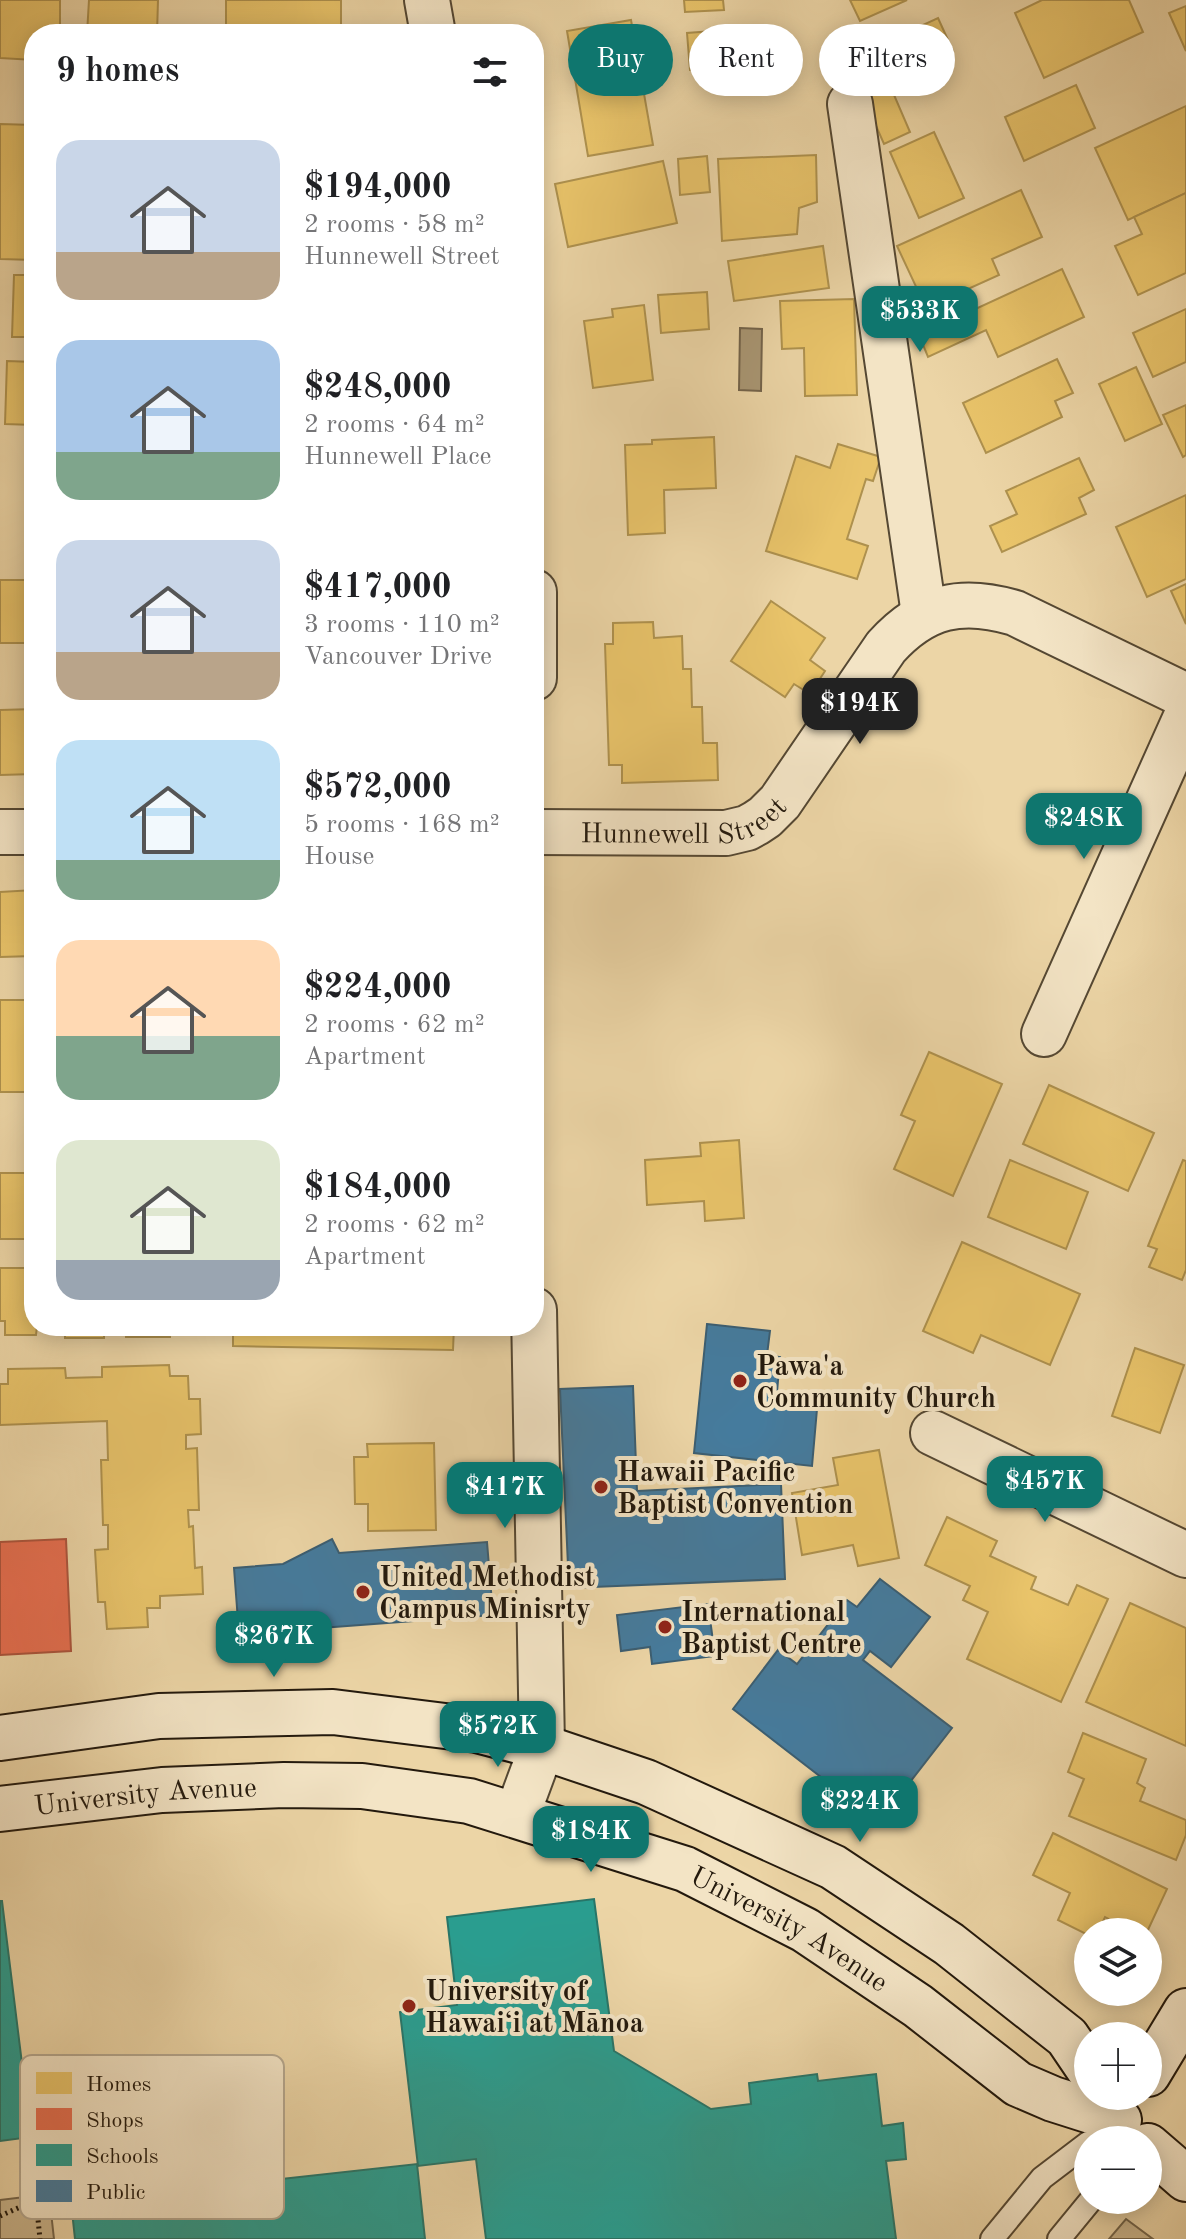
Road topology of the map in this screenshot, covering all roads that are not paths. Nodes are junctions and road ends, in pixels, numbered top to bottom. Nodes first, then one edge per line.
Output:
1 (427, 0) edge
2 (431, 24) edge
3 (850, 104) dead end
4 (924, 614) junction
5 (1186, 696) edge
6 (1186, 717) edge
7 (0, 832) edge
8 (24, 832) edge
9 (544, 832) edge
10 (1044, 1034) dead end
11 (534, 1336) edge
12 (933, 1433) dead end
13 (1186, 1555) edge
14 (0, 1738) edge
15 (542, 1747) junction
16 (0, 1809) edge
17 (517, 1815) junction
18 (1186, 2011) edge
19 (1074, 2047) edge
20 (1162, 2051) edge
21 (1113, 2126) edge
22 (1074, 2157) edge
23 (1162, 2161) edge
24 (1186, 2179) edge
25 (1080, 2214) edge
26 (992, 2239) edge
27 (1059, 2239) edge

1 - 2 street
3 - 4 street
4 - 5 street, Hunnewell Street
4 - 9 street, Hunnewell Street
6 - 10 street
7 - 8 street
11 - 15 street
12 - 13 street
14 - 15 street
15 - 17 street
15 - 19 street
16 - 17 street, University Avenue
17 - 21 street, University Avenue
18 - 20 street
22 - 26 lane
23 - 24 street, University Avenue
25 - 27 lane

